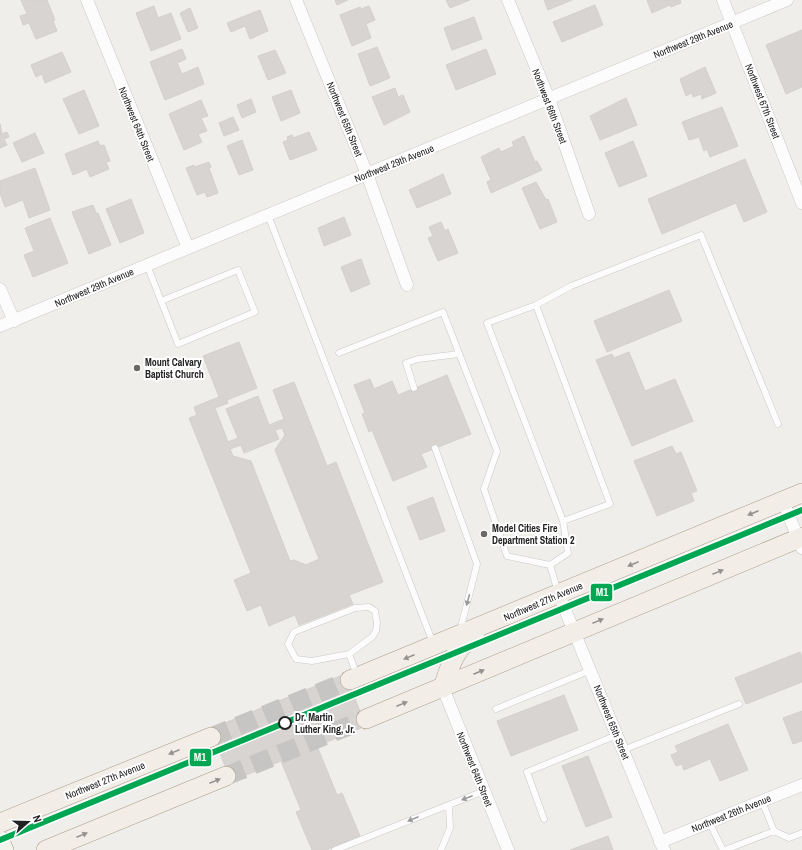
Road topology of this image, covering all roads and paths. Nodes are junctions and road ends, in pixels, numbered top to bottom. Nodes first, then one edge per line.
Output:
1 (87, 0) edge
2 (296, 0) edge
3 (508, 0) edge
4 (723, 0) edge
5 (787, 0) edge
6 (733, 23) junction
7 (549, 99) junction
8 (367, 174) junction
9 (801, 198) edge
10 (589, 214) dead end
11 (268, 215) junction
12 (188, 248) junction
13 (147, 265) junction
14 (407, 285) dead end
15 (0, 288) edge
16 (161, 301) junction
17 (536, 305) junction
18 (14, 321) junction
19 (0, 326) edge
20 (339, 353) dead end
21 (459, 354) junction
22 (414, 388) dead end
23 (778, 424) dead end
24 (435, 448) dead end
25 (802, 493) edge
26 (783, 501) junction
27 (563, 521) junction
28 (801, 541) edge
29 (550, 565) junction
30 (559, 595) junction
31 (484, 626) junction
32 (575, 631) junction
33 (458, 636) junction
34 (434, 646) junction
35 (349, 654) junction
36 (590, 670) junction
37 (354, 679) joint
38 (443, 688) junction
39 (739, 704) dead end
40 (496, 709) dead end
41 (366, 719) tunnel mouth
42 (617, 735) junction
43 (210, 737) tunnel mouth
44 (623, 750) junction
45 (226, 776) tunnel mouth
46 (802, 785) edge
47 (484, 791) junction
48 (762, 801) junction
49 (449, 805) junction
50 (544, 819) dead end
51 (709, 822) junction
52 (0, 823) edge
53 (774, 830) junction
54 (802, 833) edge
55 (0, 839) edge
56 (662, 846) edge
57 (5, 850) edge
58 (46, 850) edge
59 (335, 850) edge
60 (440, 850) edge
61 (508, 850) edge
62 (724, 850) edge

1 - 12 street, Northwest 64th Street
2 - 8 street, Northwest 65th Street
3 - 7 street, Northwest 66th Street
4 - 6 street, Northwest 67th Street
5 - 6 street, Northwest 29th Avenue
6 - 7 street, Northwest 29th Avenue
6 - 9 street, Northwest 67th Street
7 - 8 street, Northwest 29th Avenue
7 - 10 street, Northwest 66th Street
8 - 11 street, Northwest 29th Avenue
8 - 14 street, Northwest 65th Street
11 - 12 street, Northwest 29th Avenue
11 - 34 lane
12 - 13 street, Northwest 29th Avenue
13 - 16 lane
13 - 18 street, Northwest 29th Avenue
15 - 18 street
16 - 16 lane
17 - 23 lane
17 - 27 lane
17 - 27 lane
18 - 19 street, Northwest 29th Avenue
20 - 21 lane
21 - 22 lane
21 - 29 lane
24 -> 33 lane
25 - 26 main road, Northwest 27th Avenue
26 - 28 street
26 -> 30 main road, Northwest 27th Avenue
27 - 29 lane
32 -> 28 main road
29 - 30 lane
30 - 31 main road, Northwest 27th Avenue
30 - 32 street, Northwest 65th Street
31 - 33 main road, Northwest 27th Avenue
31 - 38 main road
32 - 36 street, Northwest 65th Street
38 -> 32 main road
33 - 34 main road, Northwest 27th Avenue
34 -> 37 main road, Northwest 27th Avenue
35 - 35 lane
35 - 37 lane
36 - 40 lane
36 - 42 street, Northwest 65th Street
41 -> 38 main road
38 - 47 street, Northwest 64th Street
39 - 44 lane
42 - 44 street, Northwest 65th Street
42 - 50 lane
43 -> 52 main road, Northwest 27th Avenue
44 - 56 street, Northwest 65th Street
58 -> 45 main road
46 - 48 street, Northwest 26th Avenue
47 -> 49 lane
47 - 61 street, Northwest 64th Street
48 - 51 street, Northwest 26th Avenue
48 - 53 lane
49 -> 59 lane
49 - 60 lane
51 - 56 street, Northwest 26th Avenue
51 - 62 lane
53 - 54 lane
53 - 62 lane
55 - 57 main road

